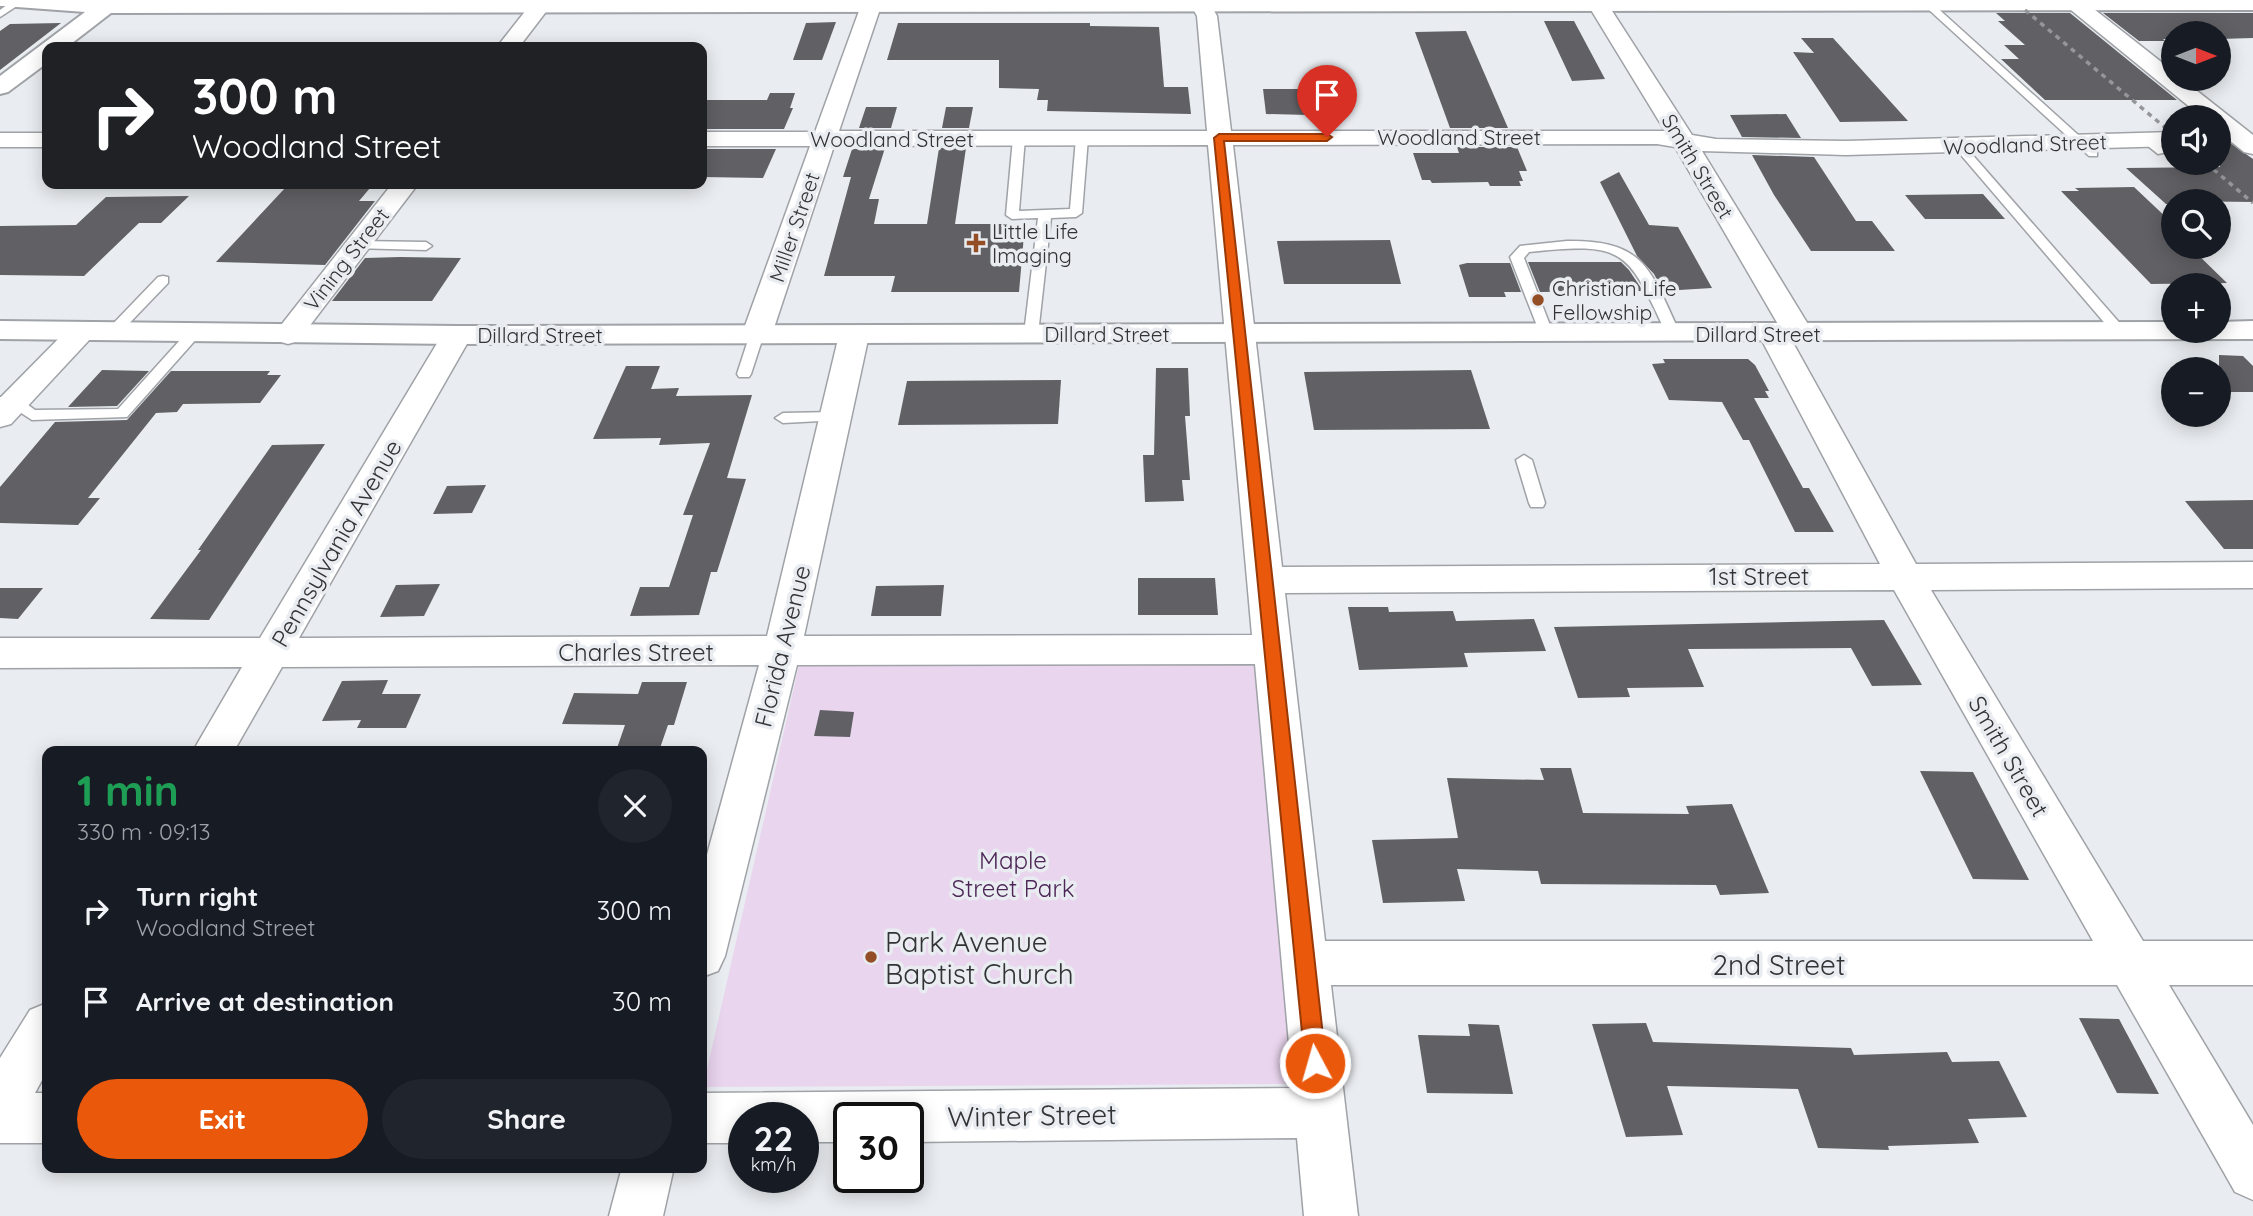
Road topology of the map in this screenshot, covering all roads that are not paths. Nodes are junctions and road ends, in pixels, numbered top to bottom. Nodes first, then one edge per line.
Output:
1 (10, 1) edge
2 (1596, 2) edge
3 (872, 3) edge
4 (1200, 3) edge
5 (2006, 3) edge
6 (112, 4) edge
7 (541, 4) edge
8 (2064, 4) edge
9 (2253, 4) edge
10 (1930, 6) junction
11 (0, 14) edge
12 (60, 42) edge
13 (512, 42) edge
14 (42, 56) edge
15 (2, 84) edge
16 (2200, 105) edge
17 (1019, 138) junction
18 (1082, 138) junction
19 (1219, 138) junction
20 (707, 139) edge
21 (824, 139) junction
22 (0, 140) edge
23 (42, 140) edge
24 (1684, 142) junction
25 (2161, 143) edge
26 (1959, 146) junction
27 (2085, 148) junction
28 (401, 189) edge
29 (1045, 214) junction
30 (357, 245) junction
31 (426, 246) dead end
32 (163, 280) dead end
33 (0, 330) edge
34 (2253, 330) edge
35 (82, 331) junction
36 (2119, 331) junction
37 (2161, 331) edge
38 (2231, 331) edge
39 (113, 332) junction
40 (194, 333) junction
41 (1239, 333) junction
42 (1546, 333) junction
43 (1673, 333) junction
44 (757, 334) junction
45 (1031, 334) junction
46 (1786, 334) junction
47 (288, 335) junction
48 (457, 335) junction
49 (854, 335) junction
50 (744, 374) dead end
51 (5, 407) edge
52 (835, 417) junction
53 (783, 418) dead end
54 (1524, 460) dead end
55 (1537, 503) dead end
56 (1904, 575) junction
57 (2253, 575) edge
58 (1265, 580) junction
59 (1273, 649) junction
60 (782, 651) junction
61 (273, 652) junction
62 (0, 653) edge
63 (216, 746) edge
64 (707, 937) edge
65 (1306, 963) junction
66 (2253, 963) edge
67 (2131, 964) junction
68 (42, 1034) edge
69 (0, 1104) edge
70 (1320, 1113) junction
71 (0, 1118) edge
72 (42, 1118) edge
73 (707, 1118) edge
74 (647, 1173) edge
75 (2253, 1174) edge
76 (636, 1216) edge
77 (1331, 1216) edge

1 - 6 main road
1 - 11 lane
2 - 4 main road
2 - 10 main road
2 - 24 street, Smith Street
3 - 4 main road
3 - 7 main road
3 - 21 street, Miller Street
4 - 19 street
5 - 8 main road
5 - 10 main road
6 - 7 main road
6 - 12 main road
7 - 13 street
8 - 9 main road
8 - 16 street
10 - 27 lane
14 - 15 main road
17 - 18 street, Woodland Street
17 - 21 street, Woodland Street
17 - 29 lane
18 - 19 street, Woodland Street
18 - 29 lane
19 - 24 street, Woodland Street
19 - 41 street
20 - 21 street, Woodland Street
21 - 44 street, Miller Street
22 - 23 street
24 - 26 street, Woodland Street
24 - 46 street, Smith Street
25 - 27 street, Woodland Street
26 - 27 street, Woodland Street
26 - 36 lane
28 - 30 street, Vining Street
29 - 45 lane
30 - 31 lane
30 - 47 street, Vining Street
32 - 39 lane
33 - 35 main road, Dillard Street
34 - 38 main road
35 - 39 main road, Dillard Street
35 - 51 street
36 - 37 main road, Dillard Street
36 - 46 main road, Dillard Street
39 - 40 main road, Dillard Street
40 - 47 main road, Dillard Street
40 - 51 lane
41 - 42 main road, Dillard Street
41 - 45 main road, Dillard Street
41 - 58 street
42 - 43 main road, Dillard Street
42 - 43 lane
43 - 46 main road, Dillard Street
44 - 48 main road, Dillard Street
44 - 49 main road, Dillard Street
44 - 50 lane
45 - 49 main road, Dillard Street
46 - 56 street, Smith Street
47 - 48 main road, Dillard Street
48 - 61 street, Pennsylvania Avenue
49 - 52 street, Florida Avenue
52 - 53 lane
52 - 60 street, Florida Avenue
54 - 55 lane
56 - 57 street, 1st Street
56 - 58 street, 1st Street
56 - 67 street, Smith Street
58 - 59 street
59 - 60 street, Charles Street
59 - 65 street
60 - 61 street, Charles Street
60 - 64 street, Florida Avenue
61 - 62 street, Charles Street
61 - 63 street, Pennsylvania Avenue
65 - 67 street, 2nd Street
65 - 70 street
66 - 67 street, 2nd Street
67 - 75 street, Smith Street
68 - 69 street
70 - 73 street, Winter Street
70 - 77 street
71 - 72 street
74 - 76 street

